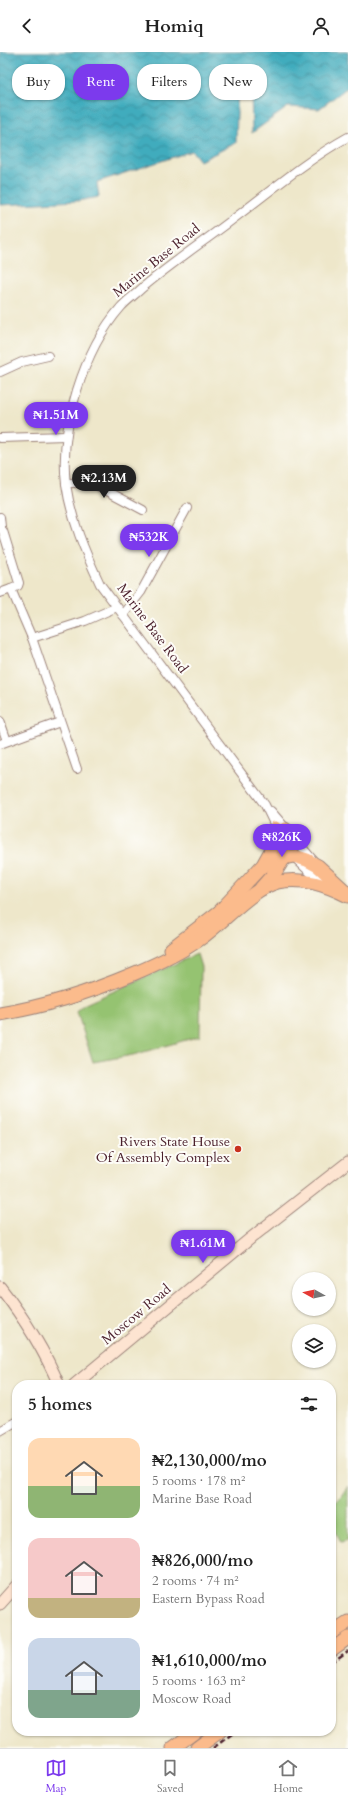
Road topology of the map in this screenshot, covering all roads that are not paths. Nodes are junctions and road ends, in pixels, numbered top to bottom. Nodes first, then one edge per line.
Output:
1 (348, 137) edge
2 (48, 356) dead end
3 (0, 372) edge
4 (66, 436) junction
5 (0, 438) edge
6 (66, 483) junction
7 (187, 508) dead end
8 (143, 510) dead end
9 (0, 517) edge
10 (1, 528) edge
11 (11, 589) junction
12 (0, 593) edge
13 (117, 607) junction
14 (123, 615) junction
15 (32, 638) junction
16 (0, 721) edge
17 (60, 722) junction
18 (4, 743) edge
19 (77, 769) dead end
20 (280, 829) junction
21 (289, 857) junction
22 (318, 866) junction
23 (262, 867) junction
24 (330, 887) junction
25 (259, 890) junction
26 (348, 894) edge
27 (137, 972) junction
28 (0, 1014) edge
29 (348, 1162) edge
30 (0, 1287) edge
31 (57, 1380) edge
32 (80, 1380) edge
33 (12, 1424) edge
34 (0, 1431) edge
35 (12, 1591) edge
36 (0, 1604) edge
37 (348, 1622) edge
38 (336, 1630) edge
39 (348, 1638) edge
40 (336, 1646) edge
41 (189, 1736) edge
42 (213, 1736) edge
43 (173, 1748) edge
44 (197, 1748) edge

1 - 4 street, Marine Base Road
2 - 3 street
4 - 5 street
4 - 6 street, Marine Base Road
6 - 8 street
6 - 13 street, Marine Base Road
7 - 14 street
9 - 10 street
10 - 11 street
11 - 12 street
11 - 15 street
13 - 14 street, Marine Base Road
13 - 15 street
14 - 20 street, Marine Base Road
15 - 17 street
16 - 18 street
17 - 18 street
17 - 19 street
20 - 21 main road
20 - 22 street, Marine Base Road
20 - 23 main road
21 - 22 main road
21 - 23 main road
21 - 24 street
21 - 25 main road
22 - 26 main road
23 - 27 main road
24 - 25 main road
24 - 26 main road
25 - 27 main road
27 - 28 main road
29 - 32 street, Moscow Road
30 - 31 street
33 - 34 street
35 - 36 street
37 - 38 main road
39 - 40 main road
41 - 43 main road
42 - 44 main road

